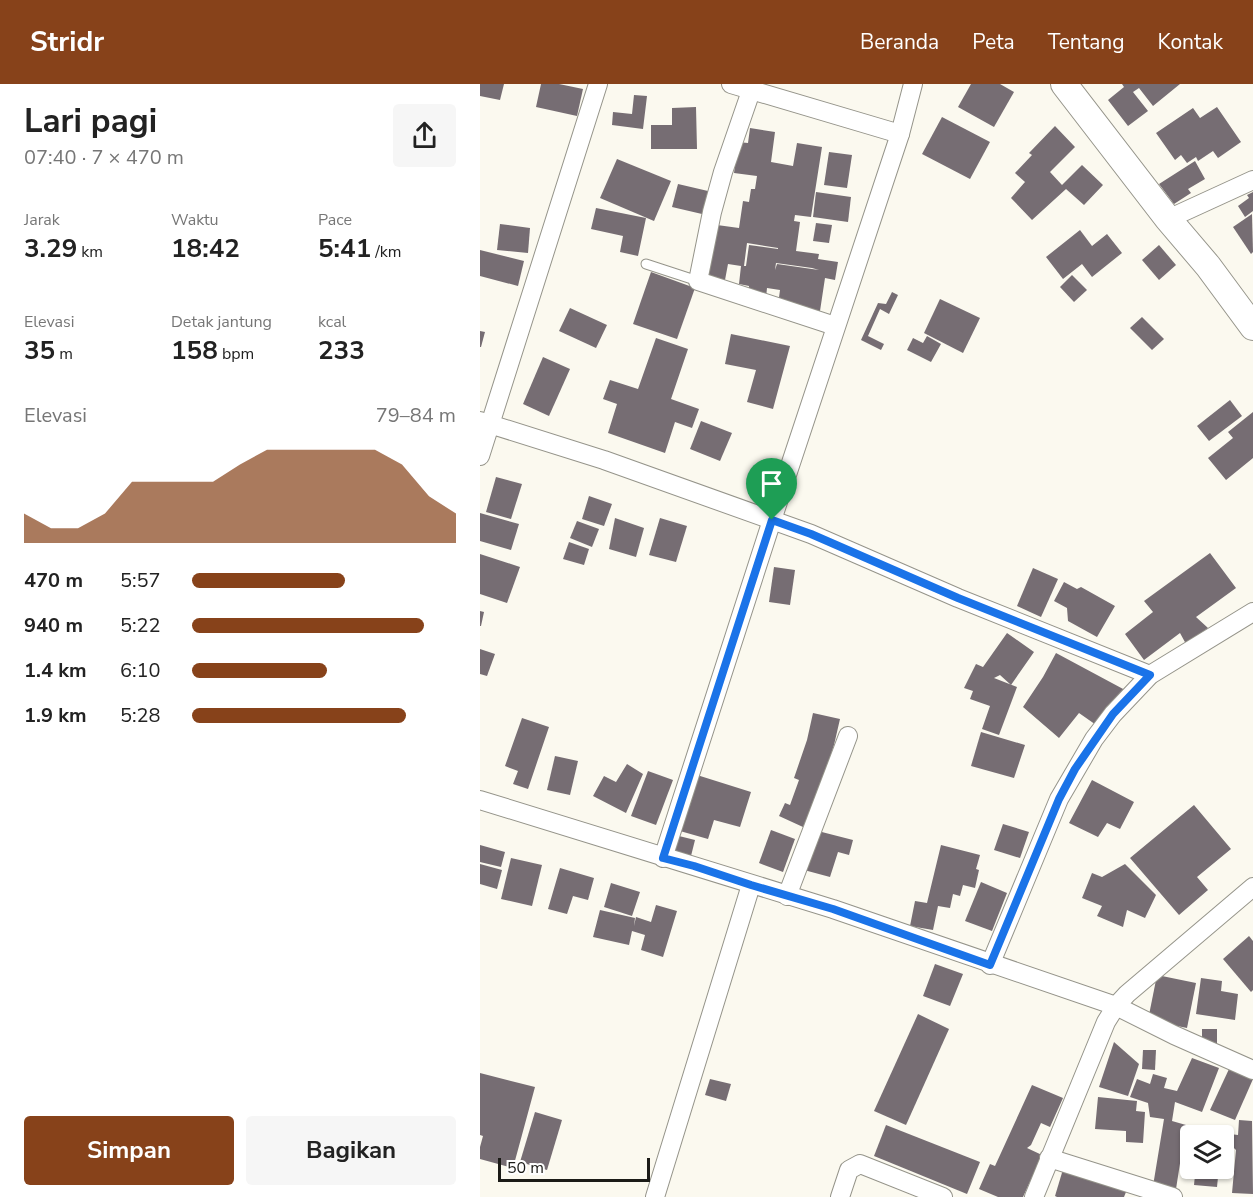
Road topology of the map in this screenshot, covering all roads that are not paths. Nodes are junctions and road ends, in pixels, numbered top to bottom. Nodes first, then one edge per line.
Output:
1 (598, 84) edge
2 (731, 84) edge
3 (913, 84) edge
4 (1064, 84) edge
5 (752, 91) junction
6 (900, 134) junction
7 (1253, 180) edge
8 (1168, 219) junction
9 (646, 264) dead end
10 (698, 281) junction
11 (835, 326) junction
12 (1253, 327) edge
13 (485, 422) edge
14 (480, 456) edge
15 (772, 520) junction
16 (1253, 612) edge
17 (1150, 675) junction
18 (848, 736) dead end
19 (480, 801) edge
20 (663, 858) junction
21 (751, 885) junction
22 (1253, 887) edge
23 (787, 896) junction
24 (990, 965) junction
25 (1116, 1006) junction
26 (1253, 1070) edge
27 (1050, 1158) junction
28 (655, 1197) edge
29 (840, 1197) edge
30 (943, 1197) edge
31 (1034, 1197) edge
32 (1173, 1197) edge

1 - 13 street
2 - 5 street
3 - 6 street
4 - 8 street
5 - 6 street
5 - 10 street
6 - 11 street
7 - 8 street
8 - 12 street
9 - 10 lane
10 - 11 street
11 - 15 street
13 - 14 street
13 - 15 street
15 - 17 street
15 - 20 street
16 - 17 street
17 - 24 street
18 - 23 street
19 - 20 street
20 - 21 street
21 - 23 street
21 - 28 street
22 - 25 street
23 - 24 street
24 - 25 street
25 - 26 street
25 - 27 street
27 - 31 street
27 - 32 street
29 - 30 street

